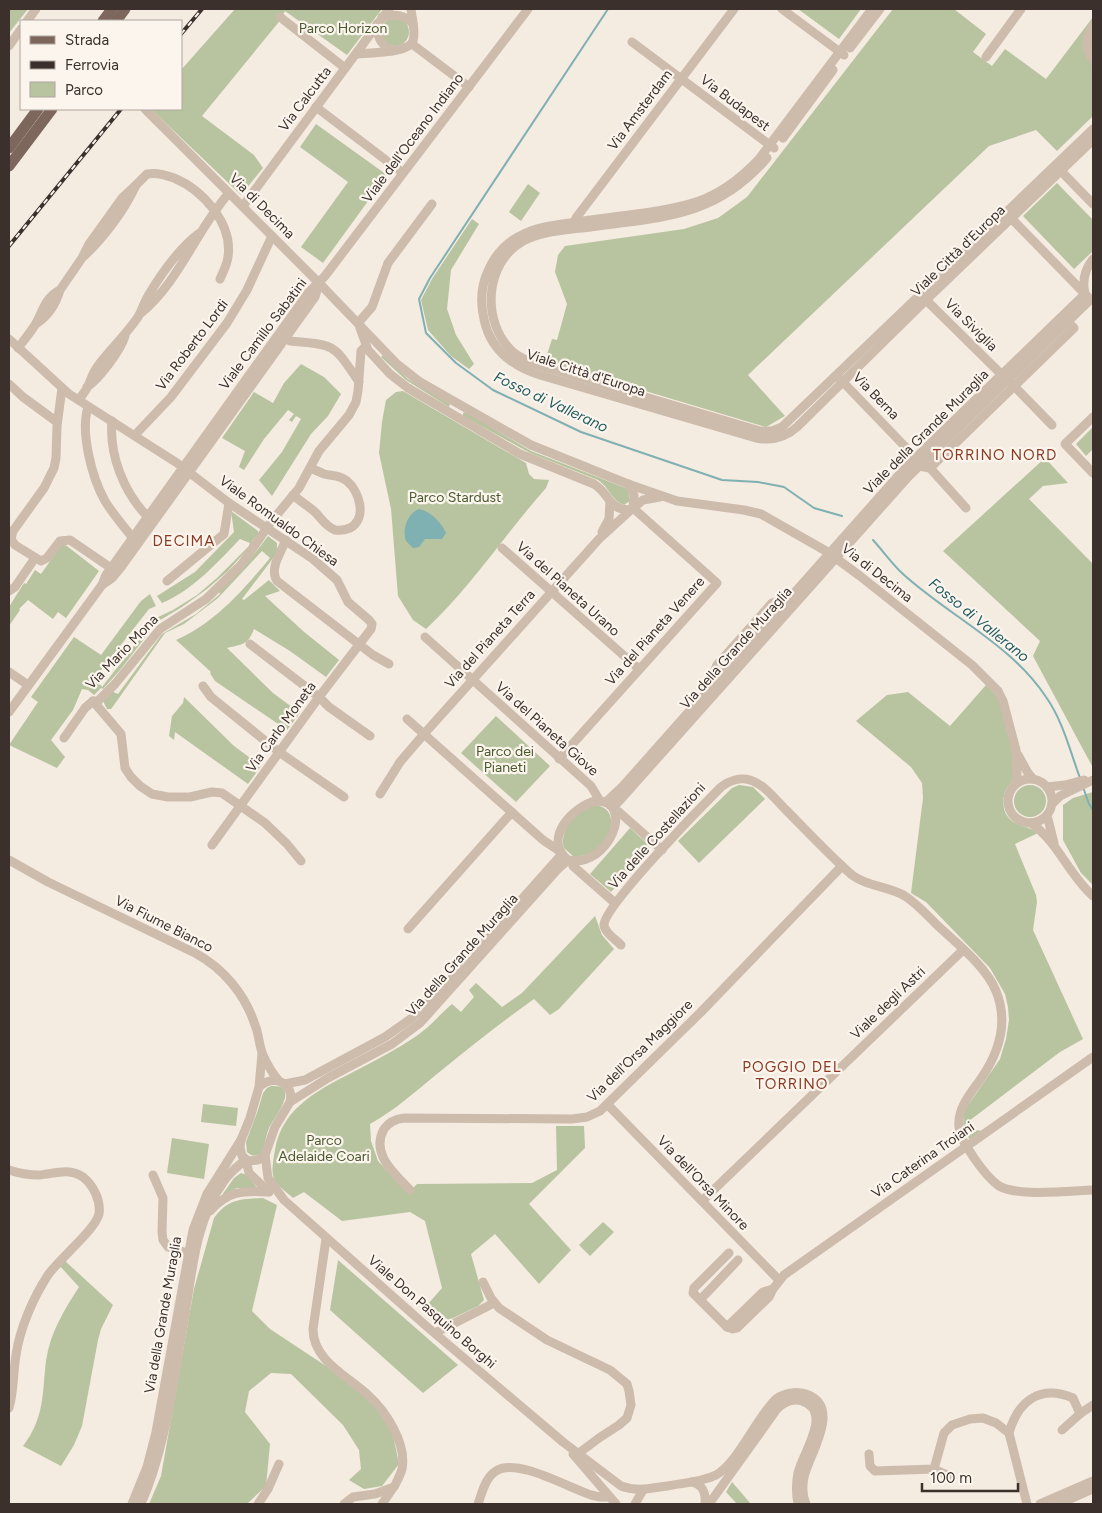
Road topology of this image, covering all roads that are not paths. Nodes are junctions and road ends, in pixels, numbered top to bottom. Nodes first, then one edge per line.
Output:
1 (36, 9) edge
2 (112, 9) edge
3 (125, 9) edge
4 (389, 9) edge
5 (411, 9) edge
6 (528, 9) edge
7 (734, 9) edge
8 (782, 9) edge
9 (872, 9) edge
10 (880, 9) edge
11 (1021, 9) edge
12 (280, 17) dead end
13 (28, 20) edge
14 (104, 20) edge
15 (117, 20) edge
16 (380, 20) junction
17 (413, 24) junction
18 (1093, 26) edge
19 (20, 30) edge
20 (632, 42) dead end
21 (412, 44) junction
22 (9, 46) edge
23 (392, 51) junction
24 (357, 54) junction
25 (842, 54) junction
26 (986, 57) dead end
27 (1093, 60) edge
28 (345, 68) junction
29 (681, 79) junction
30 (469, 87) junction
31 (316, 106) junction
32 (37, 110) edge
33 (51, 110) edge
34 (146, 110) edge
35 (1093, 128) edge
36 (1093, 140) edge
37 (772, 147) junction
38 (9, 148) edge
39 (9, 166) edge
40 (1058, 168) junction
41 (403, 173) junction
42 (229, 193) junction
43 (432, 204) dead end
44 (1093, 204) edge
45 (243, 206) junction
46 (214, 212) junction
47 (1009, 216) junction
48 (573, 226) junction
49 (272, 236) junction
50 (1093, 259) edge
51 (220, 279) dead end
52 (319, 283) junction
53 (924, 297) junction
54 (1091, 299) edge
55 (358, 323) junction
56 (9, 339) edge
57 (290, 340) dead end
58 (366, 346) junction
59 (380, 346) junction
60 (18, 348) junction
61 (840, 379) junction
62 (1008, 380) junction
63 (359, 382) junction
64 (9, 384) edge
65 (62, 388) junction
66 (79, 400) junction
67 (463, 406) junction
68 (88, 407) junction
69 (456, 416) junction
70 (1093, 417) edge
71 (57, 422) junction
72 (112, 422) junction
73 (1052, 425) dead end
74 (135, 435) junction
75 (917, 462) junction
76 (310, 468) junction
77 (930, 468) junction
78 (185, 469) junction
79 (1093, 473) edge
80 (628, 484) junction
81 (293, 495) junction
82 (661, 496) junction
83 (229, 502) junction
84 (610, 502) junction
85 (879, 503) joint
86 (966, 508) dead end
87 (631, 509) junction
88 (148, 517) junction
89 (267, 527) junction
90 (133, 538) junction
91 (599, 539) junction
92 (286, 540) junction
93 (502, 548) dead end
94 (35, 558) junction
95 (111, 568) junction
96 (168, 581) dead end
97 (102, 585) junction
98 (9, 591) edge
99 (550, 592) junction
100 (793, 599) junction
101 (372, 624) joint
102 (425, 637) dead end
103 (250, 644) dead end
104 (360, 644) junction
105 (389, 664) dead end
106 (639, 669) junction
107 (9, 672) edge
108 (472, 680) junction
109 (28, 686) junction
110 (203, 686) dead end
111 (319, 697) junction
112 (93, 701) junction
113 (9, 712) edge
114 (407, 719) dead end
115 (424, 734) junction
116 (370, 736) dead end
117 (64, 738) dead end
118 (1016, 750) junction
119 (280, 752) junction
120 (559, 759) junction
121 (1033, 779) junction
122 (1093, 779) edge
123 (1016, 783) junction
124 (1050, 787) junction
125 (380, 794) dead end
126 (344, 797) dead end
127 (1054, 801) junction
128 (608, 805) junction
129 (239, 807) junction
130 (512, 812) junction
131 (1047, 815) junction
132 (1031, 823) junction
133 (212, 845) dead end
134 (1055, 846) junction
135 (662, 850) junction
136 (566, 857) junction
137 (9, 860) edge
138 (301, 861) dead end
139 (842, 866) junction
140 (1093, 896) edge
141 (615, 903) junction
142 (408, 929) dead end
143 (621, 945) dead end
144 (963, 950) junction
145 (262, 1054) junction
146 (1093, 1057) edge
147 (282, 1083) junction
148 (259, 1087) junction
149 (290, 1102) junction
150 (608, 1105) junction
151 (241, 1140) junction
152 (967, 1147) junction
153 (265, 1155) junction
154 (246, 1160) junction
155 (9, 1170) edge
156 (152, 1175) dead end
157 (410, 1190) dead end
158 (1093, 1190) edge
159 (269, 1192) junction
160 (284, 1200) junction
161 (702, 1201) junction
162 (207, 1215) junction
163 (326, 1239) junction
164 (187, 1253) junction
165 (729, 1253) dead end
166 (738, 1260) dead end
167 (780, 1280) junction
168 (483, 1282) dead end
169 (700, 1300) junction
170 (494, 1304) junction
171 (435, 1333) junction
172 (1093, 1405) edge
173 (9, 1408) edge
174 (1080, 1414) junction
175 (1062, 1430) dead end
176 (1009, 1433) junction
177 (749, 1441) junction
178 (563, 1442) junction
179 (579, 1453) junction
180 (869, 1454) dead end
181 (279, 1464) dead end
182 (600, 1468) junction
183 (934, 1469) junction
184 (591, 1475) junction
185 (952, 1477) dead end
186 (1093, 1481) edge
187 (692, 1482) junction
188 (394, 1487) junction
189 (1093, 1489) edge
190 (643, 1490) junction
191 (608, 1496) junction
192 (370, 1500) edge
193 (132, 1504) edge
194 (141, 1504) edge
195 (258, 1504) edge
196 (344, 1504) edge
197 (382, 1504) edge
198 (478, 1504) edge
199 (616, 1504) edge
200 (636, 1504) edge
201 (707, 1504) edge
202 (798, 1504) edge
203 (806, 1504) edge
204 (1027, 1504) edge
205 (1040, 1504) edge
206 (1059, 1504) edge

1 - 13 street
2 - 14 main road
3 - 15 main road
4 - 16 street, Via Calcutta
5 - 17 street
6 - 30 street, Viale dell'Oceano Indiano
7 - 29 street, Via Amsterdam
8 - 25 street
9 - 25 street, Viale Città d'Europa
10 - 25 street, Viale Città d'Europa
11 - 26 street
12 - 28 street
16 - 17 street
16 - 23 street
16 - 24 street, Via Calcutta
17 - 21 street
18 - 27 street
19 - 22 street
20 - 29 street, Via Budapest
21 - 23 street
21 - 30 street
23 - 24 street
24 - 28 street, Via Calcutta
25 - 37 street, Viale Città d'Europa
28 - 31 street, Via Calcutta
29 - 37 street, Via Budapest
29 - 48 street, Via Amsterdam
30 - 41 street, Viale dell'Oceano Indiano
31 - 41 street
31 - 45 street, Via Calcutta
32 - 38 main road
33 - 39 main road
34 - 42 street, Via di Decima
35 - 40 street, Viale Città d'Europa
36 - 40 street, Viale Città d'Europa
37 - 48 street, Viale Città d'Europa
40 - 44 street
40 - 47 street, Viale Città d'Europa
41 - 52 street, Viale dell'Oceano Indiano
42 - 45 street, Via di Decima
42 - 46 street
43 - 55 street
45 - 49 street, Via di Decima
46 - 51 street
46 - 60 street
46 - 66 street
47 - 53 street, Viale Città d'Europa
47 - 54 street
48 - 61 street, Viale Città d'Europa
49 - 52 street, Via di Decima
49 - 74 street, Via Roberto Lordi
50 - 54 street
52 - 55 street, Via di Decima
52 - 78 street, Viale Camillo Sabatini
53 - 61 street, Viale Città d'Europa
53 - 62 street, Via Siviglia
54 - 62 street, Viale della Grande Muraglia
54 - 62 street
55 - 58 street, Via di Decima
55 - 59 street, Via di Decima
56 - 60 street, Viale Romualdo Chiesa
57 - 63 street
58 - 59 street
58 - 63 street, Via Mario Mona
58 - 69 street, Via di Decima
59 - 67 street, Via di Decima
60 - 65 street, Viale Romualdo Chiesa
61 - 75 street, Via Berna
62 - 73 street, Via Siviglia
62 - 75 street, Viale della Grande Muraglia
62 - 77 street
63 - 76 street, Via Mario Mona
64 - 71 street
65 - 66 street, Viale Romualdo Chiesa
65 - 71 street
66 - 68 street, Viale Romualdo Chiesa
67 - 69 street
67 - 80 street, Via di Decima
68 - 72 street, Viale Romualdo Chiesa
68 - 90 street
69 - 84 street, Via di Decima
70 - 79 street
71 - 94 street
72 - 74 street, Viale Romualdo Chiesa
72 - 88 street
74 - 78 street, Viale Romualdo Chiesa
75 - 77 street
75 - 85 street, Viale della Grande Muraglia
76 - 81 street, Via Mario Mona
76 - 81 street
77 - 86 street
78 - 83 street, Viale Romualdo Chiesa
78 - 88 street, Viale Camillo Sabatini
78 - 97 street, Viale Camillo Sabatini
80 - 82 street, Via di Decima
80 - 87 street
81 - 89 street, Via Mario Mona
82 - 87 street
82 - 118 street, Via di Decima
83 - 89 street, Viale Romualdo Chiesa
83 - 96 street
84 - 87 street, Via di Decima
84 - 91 street
85 - 100 street, Via della Grande Muraglia
87 - 91 street, Via del Pianeta Terra
87 - 106 street, Via del Pianeta Venere
88 - 90 street, Viale Camillo Sabatini
89 - 92 street, Viale Romualdo Chiesa
89 - 112 street, Via Mario Mona
90 - 95 street, Viale Camillo Sabatini
91 - 99 street, Via del Pianeta Terra
92 - 101 street, Viale Romualdo Chiesa
92 - 104 street
93 - 99 street, Via del Pianeta Urano
94 - 95 street
94 - 98 street
95 - 97 street, Viale Camillo Sabatini
97 - 109 street, Viale Camillo Sabatini
99 - 106 street, Via del Pianeta Urano
99 - 108 street, Via del Pianeta Terra
100 - 128 street, Via della Grande Muraglia
100 - 128 street, Via della Grande Muraglia
101 - 104 street, Via Carlo Moneta
102 - 108 street, Via del Pianeta Giove
103 - 111 street
104 - 105 street
104 - 111 street, Via Carlo Moneta
106 - 120 street, Via del Pianeta Venere
107 - 109 street
108 - 115 street, Via del Pianeta Terra
108 - 120 street, Via del Pianeta Giove
109 - 113 street, Viale Camillo Sabatini
110 - 119 street
111 - 116 street
111 - 119 street, Via Carlo Moneta
112 - 117 street, Via Mario Mona
112 - 129 street
114 - 115 street
115 - 125 street, Via del Pianeta Terra
115 - 130 street
118 - 121 street, Via di Decima
118 - 123 street, Via di Decima
119 - 126 street
119 - 129 street, Via Carlo Moneta
120 - 128 street, Via del Pianeta Giove
121 - 123 street
121 - 124 street
122 - 124 street
122 - 127 street
123 - 132 street
124 - 127 street
127 - 131 street
128 - 135 street, Via del Pianeta Giove
128 - 136 street, Via della Grande Muraglia
128 - 136 street
129 - 133 street, Via Carlo Moneta
129 - 138 street
130 - 136 street
130 - 142 street
131 - 132 street
131 - 134 street
132 - 134 street
134 - 140 street
135 - 139 street, Via delle Costellazioni
135 - 141 street, Via delle Costellazioni
136 - 141 street
136 - 147 street, Via della Grande Muraglia
136 - 149 street, Via della Grande Muraglia
137 - 145 street, Via Fiume Bianco
139 - 144 street, Via delle Costellazioni
139 - 150 street, Via dell'Orsa Maggiore
141 - 143 street, Via delle Costellazioni
144 - 152 street, Via delle Costellazioni
144 - 161 street, Viale degli Astri
145 - 147 street
145 - 148 street, Via della Grande Muraglia
146 - 152 street, Via Caterina Troiani
147 - 148 street, Via della Grande Muraglia
147 - 149 street
148 - 151 street, Via della Grande Muraglia
149 - 153 street
150 - 157 street, Via dell'Orsa Maggiore
150 - 161 street, Via dell'Orsa Minore
151 - 154 street, Viale Don Pasquino Borghi
151 - 164 street, Via della Grande Muraglia
152 - 158 street, Via delle Costellazioni
152 - 167 street, Via Caterina Troiani
153 - 154 street
153 - 160 street, Viale Don Pasquino Borghi
154 - 159 street, Viale Don Pasquino Borghi
154 - 162 street, Via della Grande Muraglia
155 - 173 street
156 - 164 street
159 - 160 street, Viale Don Pasquino Borghi
159 - 162 street
160 - 163 street, Viale Don Pasquino Borghi
161 - 167 street, Via dell'Orsa Minore
162 - 194 street, Via della Grande Muraglia
163 - 171 street, Viale Don Pasquino Borghi
163 - 188 street
164 - 193 street, Via della Grande Muraglia
165 - 169 street
166 - 169 street
167 - 169 street, Via Caterina Troiani
168 - 170 street
170 - 171 street
170 - 179 street
171 - 178 street, Viale Don Pasquino Borghi
172 - 174 street
174 - 175 street
174 - 176 street
176 - 183 street
176 - 204 street
177 - 187 street
177 - 201 street
177 - 202 street
177 - 203 street
178 - 179 street, Viale Don Pasquino Borghi
178 - 184 street, Viale Don Pasquino Borghi
179 - 182 street, Viale Don Pasquino Borghi
180 - 183 street
181 - 195 street
182 - 184 street
182 - 190 street, Viale Don Pasquino Borghi
183 - 185 street
184 - 191 street, Viale Don Pasquino Borghi
186 - 205 street
187 - 190 street
187 - 201 street
188 - 192 street
188 - 197 street
189 - 206 street
190 - 200 street
191 - 198 street
191 - 199 street, Viale Don Pasquino Borghi
192 - 196 street

